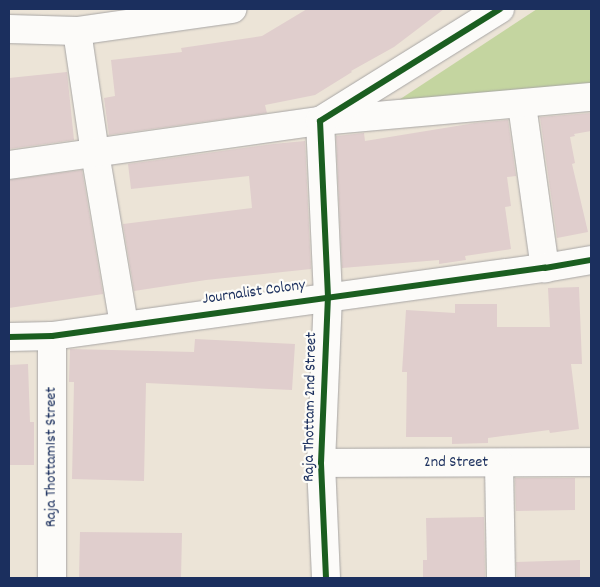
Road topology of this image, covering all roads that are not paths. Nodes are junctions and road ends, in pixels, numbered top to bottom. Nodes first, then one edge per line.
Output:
1 (232, 9) edge
2 (500, 9) edge
3 (9, 29) edge
4 (78, 31) junction
5 (591, 97) edge
6 (522, 105) junction
7 (320, 121) junction
8 (94, 153) junction
9 (9, 165) edge
10 (591, 260) edge
11 (545, 268) junction
12 (328, 296) junction
13 (124, 324) junction
14 (52, 336) junction
15 (9, 337) edge
16 (591, 462) edge
17 (321, 463) junction
18 (499, 463) junction
19 (52, 578) edge
20 (326, 578) edge
21 (501, 578) edge

1 - 4 street
2 - 7 street
3 - 4 street
4 - 8 street
5 - 6 street
6 - 7 street
6 - 11 street
7 - 8 street
7 - 12 street, Raja Thottam 2nd Street
8 - 9 street
8 - 13 street
10 - 11 street, Journalist Colony
11 - 12 street, Journalist Colony
12 - 13 street, Journalist Colony
12 - 17 street, Raja Thottam 2nd Street
13 - 14 street, Journalist Colony
14 - 15 street, Journalist Colony
14 - 19 street, Raja Thottam1st Street
16 - 18 street, 2nd Street
17 - 18 street, 2nd Street
17 - 20 street, Raja Thottam 2nd Street
18 - 21 street

